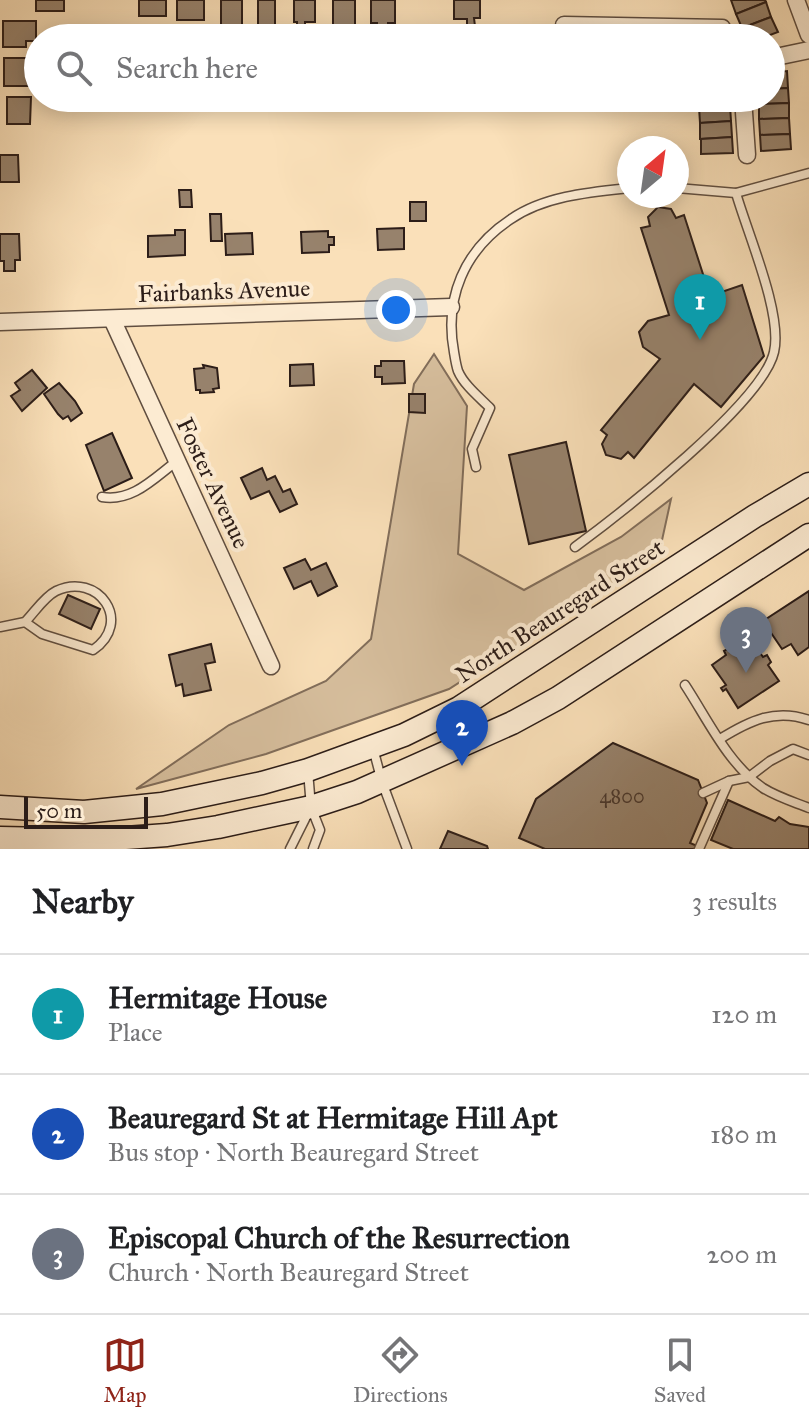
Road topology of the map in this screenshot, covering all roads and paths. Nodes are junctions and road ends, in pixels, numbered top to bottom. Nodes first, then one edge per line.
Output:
1 (796, 0) edge
2 (809, 35) edge
3 (809, 50) edge
4 (785, 55) edge
5 (744, 112) edge
6 (747, 155) dead end
7 (809, 173) edge
8 (689, 189) edge
9 (617, 190) edge
10 (736, 193) junction
11 (451, 307) junction
12 (112, 319) junction
13 (0, 322) edge
14 (177, 461) junction
15 (476, 467) dead end
16 (809, 484) edge
17 (102, 497) dead end
18 (809, 535) edge
19 (575, 547) dead end
20 (25, 622) junction
21 (0, 627) edge
22 (271, 666) dead end
23 (685, 685) dead end
24 (809, 720) edge
25 (720, 739) junction
26 (373, 747) junction
27 (809, 755) edge
28 (308, 770) junction
29 (749, 777) junction
30 (729, 781) junction
31 (382, 782) junction
32 (703, 793) dead end
33 (0, 803) edge
34 (311, 807) junction
35 (809, 808) edge
36 (2, 840) edge
37 (91, 844) edge
38 (290, 849) edge
39 (313, 849) edge
40 (407, 849) edge
41 (699, 849) edge

1 - 2 street
3 - 4 street
5 - 6 street
7 - 10 lane
8 - 10 lane
9 - 11 lane
10 - 19 lane
11 - 12 street, Fairbanks Avenue
11 - 15 lane
12 - 13 street, Fairbanks Avenue
12 - 14 street, Foster Avenue
14 - 17 lane
14 - 22 street, Foster Avenue
16 - 26 main road, North Beauregard Street
18 - 31 main road
20 - 20 lane
20 - 21 lane
23 - 25 lane
24 - 25 lane
25 - 29 lane
26 - 28 main road, North Beauregard Street
26 - 31 lane
27 - 29 lane
28 - 33 main road, North Beauregard Street
28 - 34 lane
29 - 30 lane
29 - 35 lane
30 - 32 lane
30 - 41 lane
31 - 34 main road
31 - 40 lane
33 - 36 main road
34 - 37 main road
34 - 38 lane
34 - 39 lane
36 - 37 main road

